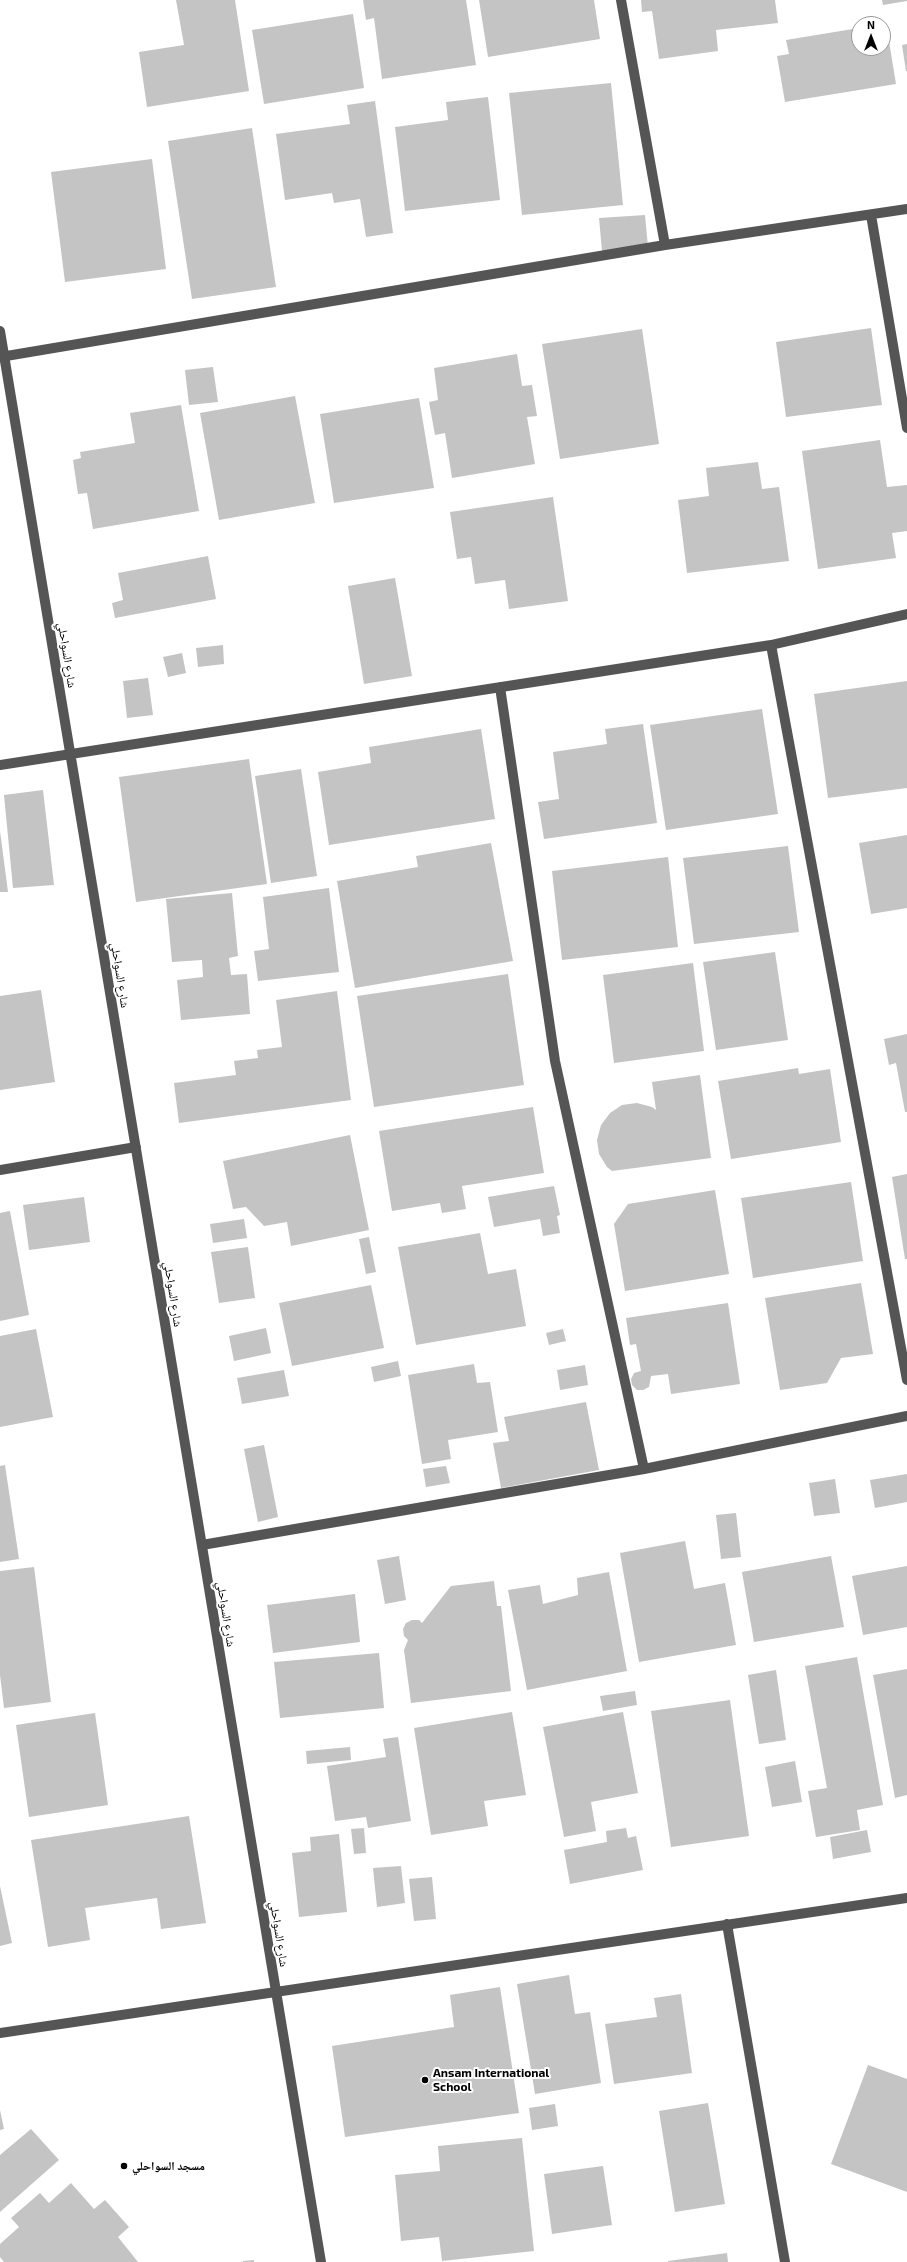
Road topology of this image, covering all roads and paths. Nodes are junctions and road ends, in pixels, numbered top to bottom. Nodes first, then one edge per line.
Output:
1 (622, 0) edge
2 (907, 209) edge
3 (872, 215) junction
4 (665, 245) junction
5 (0, 331) edge
6 (2, 357) edge
7 (907, 428) edge
8 (907, 614) edge
9 (771, 645) junction
10 (500, 687) junction
11 (70, 754) junction
12 (0, 765) edge
13 (136, 1147) junction
14 (0, 1170) edge
15 (907, 1380) edge
16 (907, 1416) edge
17 (644, 1469) junction
18 (202, 1545) junction
19 (907, 1898) edge
20 (727, 1924) junction
21 (276, 1992) junction
22 (0, 2033) edge
23 (321, 2262) edge
24 (785, 2262) edge

1 - 4 street
2 - 3 street
3 - 4 street
3 - 7 street
4 - 6 street
5 - 6 street, شارع السواحلي
6 - 11 street, شارع السواحلي
8 - 9 street
9 - 10 street
9 - 15 street
10 - 11 street
10 - 17 street
11 - 12 street
11 - 13 street, شارع السواحلي
13 - 14 street
13 - 18 street, شارع السواحلي
16 - 17 street
17 - 18 street
18 - 21 street, شارع السواحلي
19 - 20 street
20 - 21 street
20 - 24 street
21 - 22 street
21 - 23 street, شارع السواحلي

